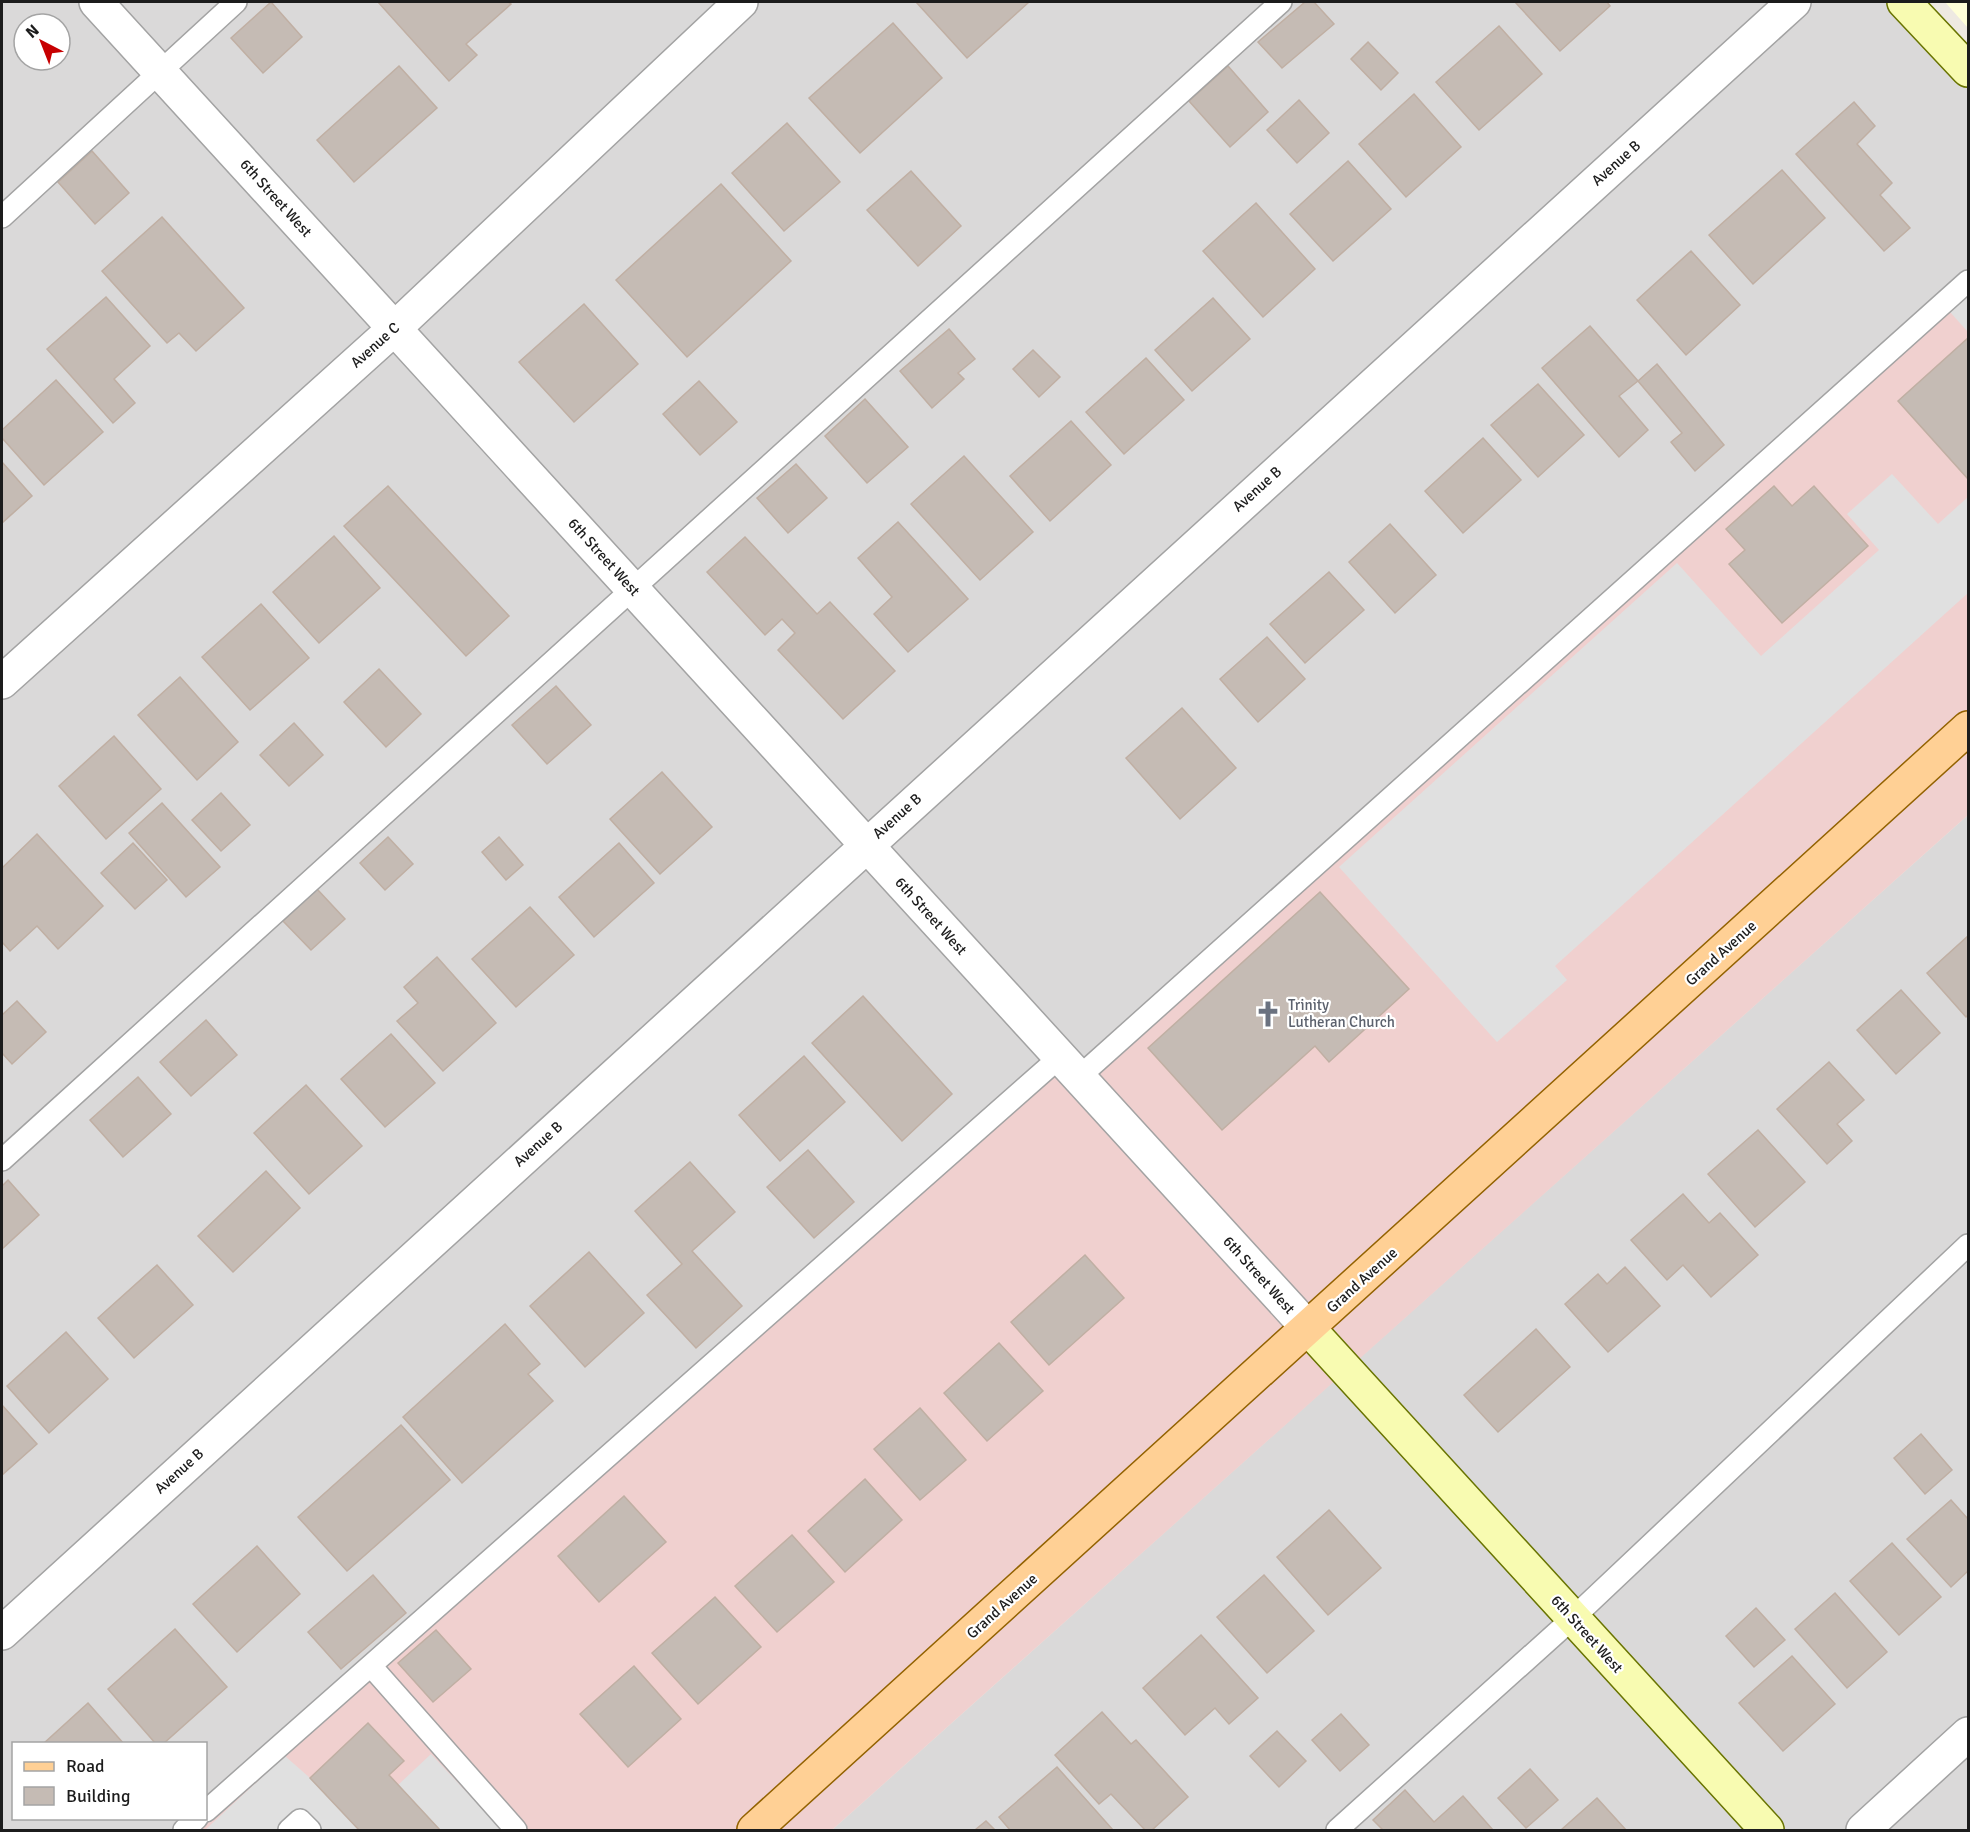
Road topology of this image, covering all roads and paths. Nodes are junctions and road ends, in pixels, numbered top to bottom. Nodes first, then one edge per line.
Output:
1 (96, 2) edge
2 (236, 2) edge
3 (741, 2) edge
4 (1281, 2) edge
5 (1794, 2) edge
6 (1904, 2) edge
7 (1968, 70) edge
8 (160, 72) junction
9 (2, 217) edge
10 (1968, 281) edge
11 (394, 328) junction
12 (632, 588) junction
13 (2, 682) edge
14 (1968, 729) edge
15 (866, 844) junction
16 (1070, 1067) junction
17 (2, 1160) edge
18 (1968, 1245) edge
19 (1308, 1328) junction
20 (1573, 1618) junction
21 (2, 1633) edge
22 (370, 1666) junction
23 (1968, 1734) edge
24 (207, 1810) edge
25 (289, 1830) edge
26 (310, 1830) edge
27 (516, 1830) edge
28 (754, 1830) edge
29 (1337, 1830) edge
30 (1767, 1830) edge
31 (1863, 1830) edge

1 - 8 street, 6th Street West
2 - 8 lane
3 - 11 street, Avenue C
4 - 12 lane
5 - 15 street, Avenue B
6 - 7 street
8 - 9 lane
8 - 11 street, 6th Street West
10 - 16 lane
11 - 12 street, 6th Street West
11 - 13 street, Avenue C
12 - 15 street, 6th Street West
12 - 17 lane
14 - 19 main road, Grand Avenue
15 - 16 street, 6th Street West
15 - 21 street, Avenue B
16 - 19 street, 6th Street West
16 - 22 lane
18 - 20 lane
19 - 20 street, 6th Street West
19 - 28 main road, Grand Avenue
20 - 29 lane
20 - 30 street, 6th Street West
22 - 24 lane
22 - 27 lane
23 - 31 street
25 - 26 lane

